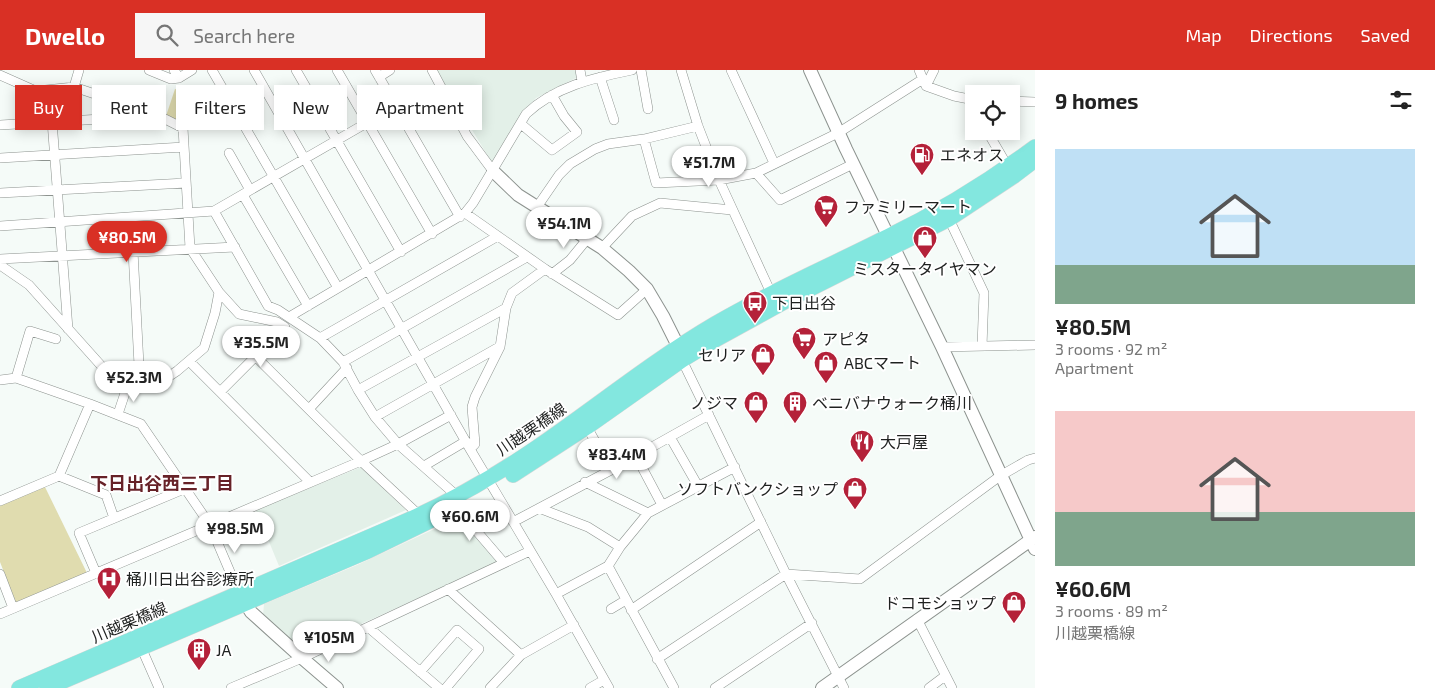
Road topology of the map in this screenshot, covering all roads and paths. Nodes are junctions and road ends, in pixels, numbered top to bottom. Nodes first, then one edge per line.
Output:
1 (79, 70) edge
2 (148, 70) edge
3 (192, 70) edge
4 (212, 70) edge
5 (254, 70) edge
6 (296, 70) edge
7 (337, 70) edge
8 (390, 70) edge
9 (432, 70) edge
10 (580, 70) edge
11 (632, 70) edge
12 (641, 70) edge
13 (680, 70) edge
14 (731, 70) edge
15 (810, 70) edge
16 (934, 70) edge
17 (620, 71) edge
18 (176, 74) edge
19 (377, 74) edge
20 (0, 75) edge
21 (600, 77) junction
22 (922, 78) edge
23 (582, 81) junction
24 (22, 85) edge
25 (75, 85) edge
26 (384, 85) edge
27 (552, 95) junction
28 (965, 99) edge
29 (1020, 101) edge
30 (1035, 102) edge
31 (357, 105) edge
32 (648, 108) dead end
33 (166, 120) edge
34 (614, 120) dead end
35 (15, 124) edge
36 (521, 124) junction
37 (0, 125) edge
38 (698, 126) junction
39 (357, 128) edge
40 (53, 130) edge
41 (372, 130) edge
42 (411, 130) edge
43 (838, 133) junction
44 (336, 140) junction
45 (644, 140) junction
46 (992, 140) edge
47 (184, 147) junction
48 (1035, 147) edge
49 (229, 153) dead end
50 (54, 155) junction
51 (0, 158) edge
52 (304, 159) junction
53 (1035, 160) edge
54 (774, 163) junction
55 (853, 164) junction
56 (1008, 167) junction
57 (492, 171) junction
58 (756, 173) junction
59 (274, 177) junction
60 (719, 180) junction
61 (186, 183) junction
62 (57, 190) junction
63 (246, 192) junction
64 (0, 193) edge
65 (537, 207) junction
66 (732, 210) junction
67 (214, 211) junction
68 (187, 213) junction
69 (463, 215) junction
70 (949, 219) junction
71 (60, 222) junction
72 (0, 226) edge
73 (432, 234) junction
74 (498, 236) junction
75 (588, 238) junction
76 (892, 242) junction
77 (235, 246) junction
78 (190, 248) junction
79 (602, 248) junction
80 (133, 251) junction
81 (401, 252) junction
82 (62, 255) junction
83 (527, 257) junction
84 (0, 259) edge
85 (0, 265) edge
86 (368, 271) junction
87 (548, 272) junction
88 (338, 288) junction
89 (647, 289) junction
90 (220, 292) junction
91 (771, 293) junction
92 (385, 300) junction
93 (308, 306) junction
94 (506, 308) junction
95 (289, 317) junction
96 (401, 328) junction
97 (68, 329) junction
98 (320, 338) junction
99 (56, 339) dead end
100 (1035, 344) edge
101 (982, 346) junction
102 (500, 347) junction
103 (942, 347) junction
104 (680, 353) junction
105 (255, 356) junction
106 (417, 356) junction
107 (189, 360) junction
108 (345, 365) junction
109 (16, 378) junction
110 (0, 380) edge
111 (128, 384) junction
112 (140, 384) junction
113 (433, 384) junction
114 (358, 390) junction
115 (220, 392) junction
116 (90, 404) junction
117 (309, 409) junction
118 (118, 414) junction
119 (451, 415) junction
120 (709, 415) junction
121 (375, 417) junction
122 (587, 427) junction
123 (670, 437) junction
124 (398, 444) junction
125 (468, 445) junction
126 (636, 456) junction
127 (1035, 458) edge
128 (361, 461) junction
129 (424, 466) junction
130 (734, 467) junction
131 (611, 470) junction
132 (59, 476) junction
133 (1000, 476) junction
134 (310, 482) junction
135 (585, 482) junction
136 (491, 483) junction
137 (698, 486) junction
138 (184, 489) junction
139 (0, 501) edge
140 (458, 502) junction
141 (662, 505) junction
142 (539, 508) junction
143 (648, 513) junction
144 (420, 515) junction
145 (114, 518) junction
146 (513, 522) junction
147 (761, 522) junction
148 (210, 525) junction
149 (1034, 542) edge
150 (620, 547) junction
151 (530, 550) junction
152 (504, 563) junction
153 (608, 566) junction
154 (96, 573) junction
155 (0, 574) edge
156 (786, 574) junction
157 (448, 589) junction
158 (556, 594) junction
159 (242, 599) junction
160 (626, 600) junction
161 (13, 608) junction
162 (611, 609) dead end
163 (631, 610) junction
164 (0, 614) edge
165 (917, 619) junction
166 (812, 623) junction
167 (574, 625) junction
168 (368, 627) junction
169 (142, 647) junction
170 (521, 655) junction
171 (302, 658) junction
172 (658, 659) junction
173 (420, 672) junction
174 (945, 676) junction
175 (842, 682) edge
176 (606, 684) edge
177 (428, 685) edge
178 (236, 687) edge
179 (19, 688) edge
180 (47, 688) edge
181 (159, 688) edge
182 (337, 688) edge
183 (439, 688) edge
184 (446, 688) edge
185 (490, 688) edge
186 (590, 688) edge
187 (674, 688) edge
188 (715, 688) edge
189 (822, 688) edge
190 (929, 688) edge
191 (952, 688) edge

1 - 25 street
2 - 18 street
3 - 18 street
4 - 59 street
5 - 52 street
6 - 44 street
7 - 31 street
8 - 19 street
9 - 57 street
10 - 23 street
11 - 17 street
12 - 32 street
13 - 38 street
14 - 54 street
15 - 43 street
16 - 22 street
17 - 21 street
19 - 26 street
20 - 24 street
21 - 23 street
21 - 34 street
22 - 28 street
22 - 43 street
23 - 27 street
27 - 36 street
27 - 36 street
29 - 30 street
33 - 47 street
35 - 37 street
36 - 57 street
38 - 45 street
38 - 60 street
39 - 44 street
40 - 50 street
41 - 73 street
42 - 69 street
43 - 54 street
43 - 55 street
44 - 52 street
44 - 81 street
45 - 60 street
45 - 65 street
46 - 56 street
47 - 50 street
47 - 61 street
48 - 56 main road, 川越栗橋線
49 - 63 street
50 - 51 street
50 - 62 street
52 - 59 street
52 - 86 street
53 - 70 main road, 川越栗橋線
54 - 58 street
55 - 58 street
55 - 76 street
56 - 76 main road, 川越栗橋線
57 - 65 street
57 - 69 street
58 - 60 street
59 - 63 street
59 - 88 street
60 - 66 street
61 - 62 street
61 - 68 street
62 - 64 street
62 - 71 street
63 - 67 street
63 - 93 street
65 - 75 street
66 - 79 street
66 - 91 street
67 - 68 street
67 - 77 street
68 - 71 street
68 - 78 street
69 - 73 street
69 - 74 street
70 - 76 main road, 川越栗橋線
70 - 101 street
71 - 72 street
71 - 82 street
73 - 81 street
74 - 83 street
74 - 92 street
75 - 79 street
75 - 87 street
76 - 91 main road, 川越栗橋線
76 - 103 street
76 - 104 main road, 川越栗橋線
77 - 78 street
77 - 95 street
78 - 80 street
78 - 90 street
79 - 89 street
80 - 82 street
80 - 112 street
81 - 86 street
82 - 84 street
82 - 97 street
83 - 87 street
83 - 96 street
85 - 97 street
86 - 88 street
86 - 92 street
87 - 89 street
87 - 94 street
88 - 93 street
89 - 104 street
90 - 105 street
90 - 107 street
91 - 104 main road, 川越栗橋線
92 - 96 street
92 - 98 street
93 - 95 street
94 - 102 street
94 - 106 street
95 - 98 street
96 - 106 street
96 - 108 street
97 - 111 street
98 - 108 street
99 - 109 street
100 - 101 street
101 - 103 street
102 - 113 street
102 - 125 street
103 - 133 street
104 - 120 street
104 - 122 main road, 川越栗橋線
104 - 136 main road, 川越栗橋線
105 - 115 street
105 - 117 street
106 - 113 street
106 - 114 street
107 - 112 street
107 - 115 street
108 - 114 street
108 - 117 street
109 - 110 street
109 - 116 street
111 - 112 street
111 - 118 street
113 - 119 street
113 - 121 street
114 - 121 street
115 - 134 street
116 - 118 street
116 - 132 street
117 - 128 street
118 - 138 street
119 - 124 street
119 - 125 street
120 - 123 street
120 - 130 street
121 - 124 street
122 - 131 street
122 - 136 main road, 川越栗橋線
123 - 126 street
123 - 137 street
124 - 128 street
124 - 129 street
125 - 129 street
125 - 136 street
126 - 131 street
126 - 141 street
127 - 133 street
128 - 134 street
128 - 144 street
129 - 140 street
130 - 137 street
130 - 147 street
131 - 135 street
132 - 139 street
132 - 145 street
133 - 149 street
133 - 156 street
134 - 148 street
135 - 142 street
135 - 143 street
136 - 140 main road, 川越栗橋線
136 - 146 street
137 - 141 street
138 - 145 street
138 - 148 street
140 - 144 main road, 川越栗橋線
140 - 152 street
140 - 159 main road, 川越栗橋線
141 - 143 street
142 - 146 street
142 - 150 street
143 - 150 street
144 - 159 main road, 川越栗橋線
145 - 154 street
146 - 151 street
147 - 156 street
147 - 163 street
148 - 154 street
148 - 159 street
149 - 165 street
150 - 153 street
151 - 152 street
151 - 158 street
152 - 157 street
153 - 158 street
153 - 160 street
154 - 161 street
155 - 161 street
156 - 166 street
156 - 172 street
157 - 168 street
157 - 170 street
158 - 167 street
159 - 169 main road, 川越栗橋線
159 - 171 street
159 - 179 main road, 川越栗橋線
160 - 162 street
160 - 163 street
161 - 164 street
163 - 172 street
165 - 174 street
165 - 175 street
166 - 175 street
166 - 188 street
167 - 170 street
167 - 176 street
168 - 171 street
168 - 173 street
169 - 180 main road, 川越栗橋線
169 - 181 street
170 - 185 street
171 - 178 street
171 - 182 street
172 - 187 street
173 - 177 street
173 - 184 street
174 - 190 street
174 - 191 street
175 - 189 street
176 - 186 street
177 - 183 street

